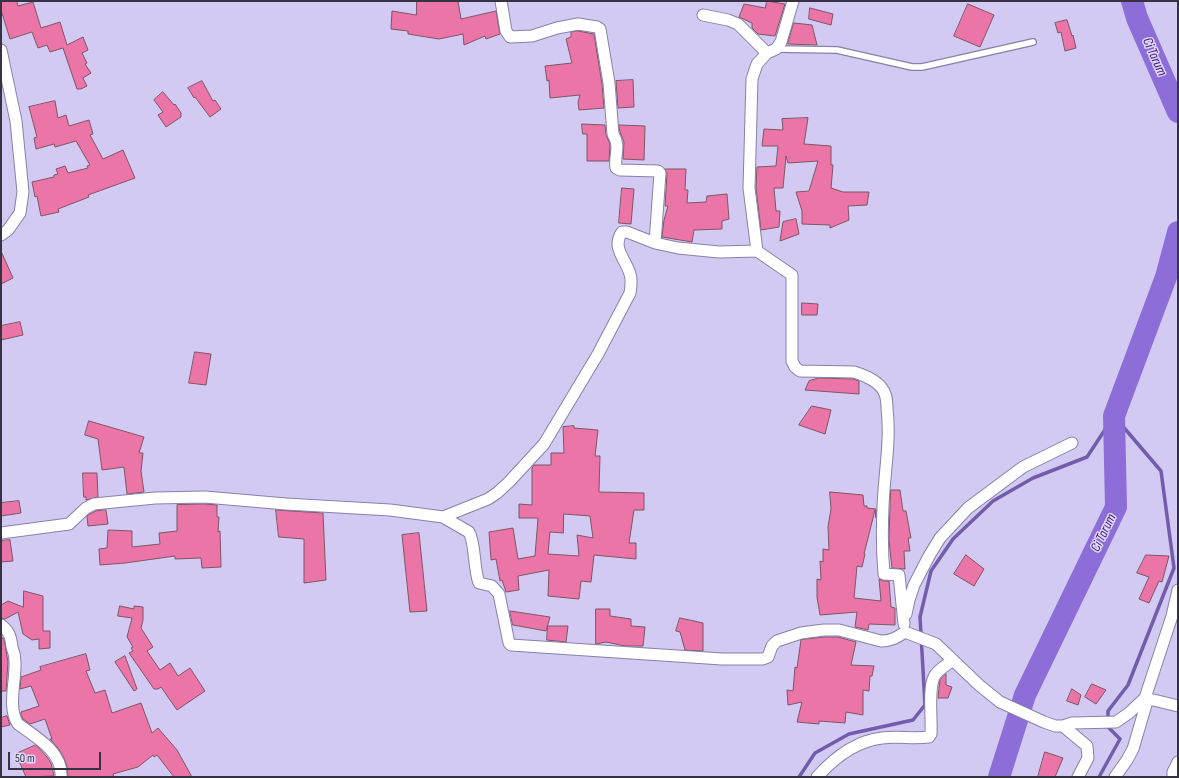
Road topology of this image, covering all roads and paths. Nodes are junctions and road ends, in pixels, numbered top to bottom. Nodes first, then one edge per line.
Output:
1 (501, 1) edge
2 (793, 1) edge
3 (703, 15) dead end
4 (1033, 42) dead end
5 (1, 50) edge
6 (772, 51) junction
7 (1, 236) edge
8 (655, 243) junction
9 (757, 251) junction
10 (1072, 443) dead end
11 (443, 517) junction
12 (1, 533) edge
13 (1178, 590) edge
14 (1, 625) edge
15 (906, 630) junction
16 (953, 660) junction
17 (1146, 698) junction
18 (1178, 706) edge
19 (1063, 726) junction
20 (1178, 762) edge
21 (61, 777) edge
22 (817, 777) edge
23 (1078, 777) edge
24 (1115, 777) edge
25 (1172, 777) edge

1 - 8 street
2 - 6 street
3 - 6 street
4 - 6 lane
5 - 7 street
6 - 9 street
8 - 9 street
8 - 11 street
9 - 15 street
10 - 15 street
11 - 12 street
11 - 15 street
13 - 17 street
14 - 21 street
15 - 16 street
16 - 19 street
16 - 22 street
17 - 18 street
17 - 19 street
17 - 24 street
19 - 23 street
20 - 25 street

